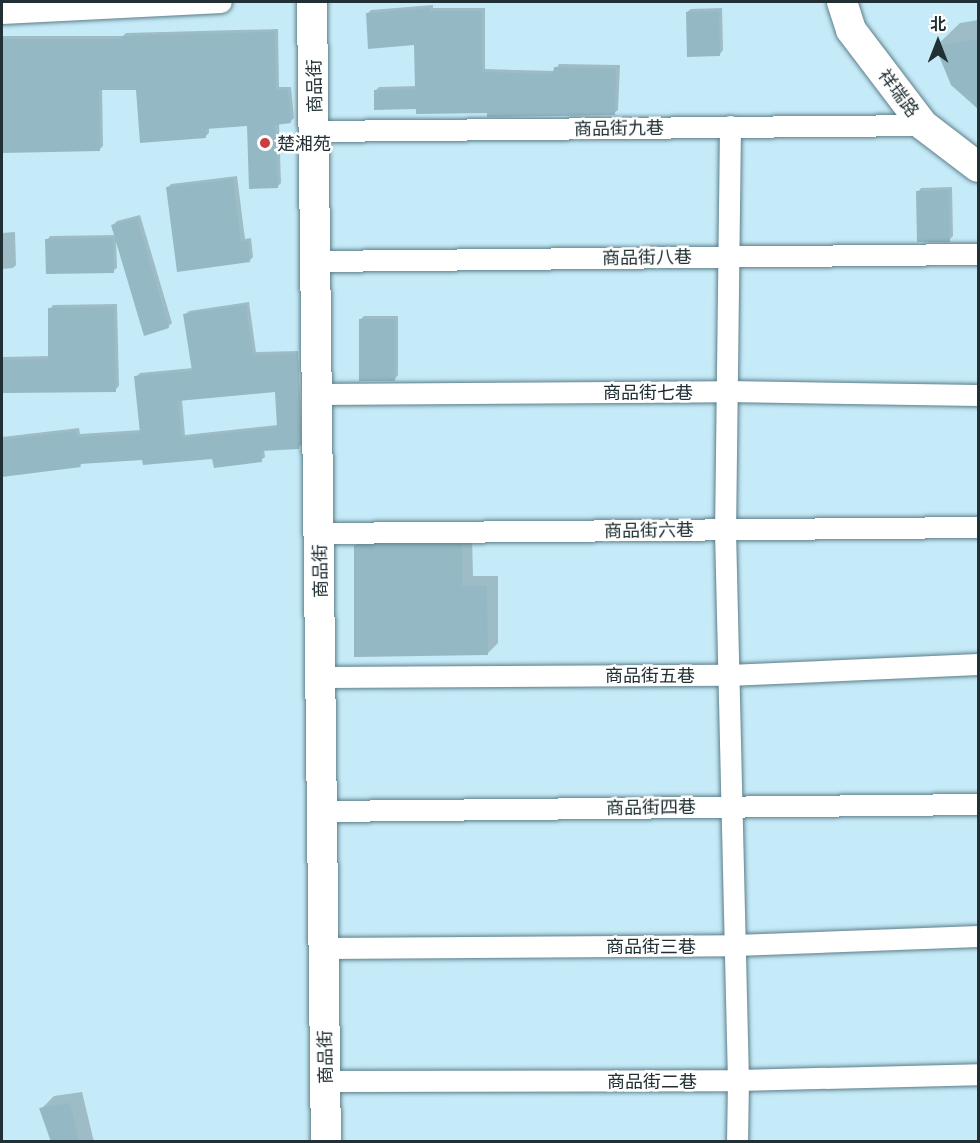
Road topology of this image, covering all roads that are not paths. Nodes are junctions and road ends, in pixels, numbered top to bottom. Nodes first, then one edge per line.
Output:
1 (221, 2) edge
2 (312, 2) edge
3 (842, 2) edge
4 (2, 13) edge
5 (923, 124) junction
6 (730, 126) junction
7 (314, 131) junction
8 (978, 167) edge
9 (978, 254) edge
10 (728, 257) junction
11 (316, 261) junction
12 (726, 391) junction
13 (317, 394) junction
14 (978, 395) edge
15 (978, 528) edge
16 (724, 530) junction
17 (319, 533) junction
18 (978, 664) edge
19 (728, 675) junction
20 (321, 677) junction
21 (978, 804) edge
22 (732, 806) junction
23 (323, 811) junction
24 (978, 936) edge
25 (735, 945) junction
26 (324, 948) junction
27 (978, 1074) edge
28 (738, 1080) junction
29 (326, 1081) junction
30 (326, 1142) edge
31 (737, 1142) edge

1 - 4 street
2 - 7 street, 商品街
3 - 5 street, 祥瑞路
5 - 6 street, 商品街九巷
5 - 8 street, 祥瑞路
6 - 7 street, 商品街九巷
6 - 10 street
7 - 11 street, 商品街
9 - 10 street, 商品街八巷
10 - 11 street, 商品街八巷
10 - 12 street
11 - 13 street, 商品街
12 - 13 street, 商品街七巷
12 - 14 street, 商品街七巷
12 - 16 street
13 - 17 street, 商品街
15 - 16 street, 商品街六巷
16 - 17 street, 商品街六巷
16 - 19 street
17 - 20 street, 商品街
18 - 19 street, 商品街五巷
19 - 20 street, 商品街五巷
19 - 22 street
20 - 23 street, 商品街
21 - 22 street, 商品街四巷
22 - 23 street, 商品街四巷
22 - 25 street
23 - 26 street, 商品街
24 - 25 street, 商品街三巷
25 - 26 street, 商品街三巷
25 - 28 street
26 - 29 street, 商品街
27 - 28 street, 商品街二巷
28 - 29 street, 商品街二巷
28 - 31 street
29 - 30 street, 商品街

